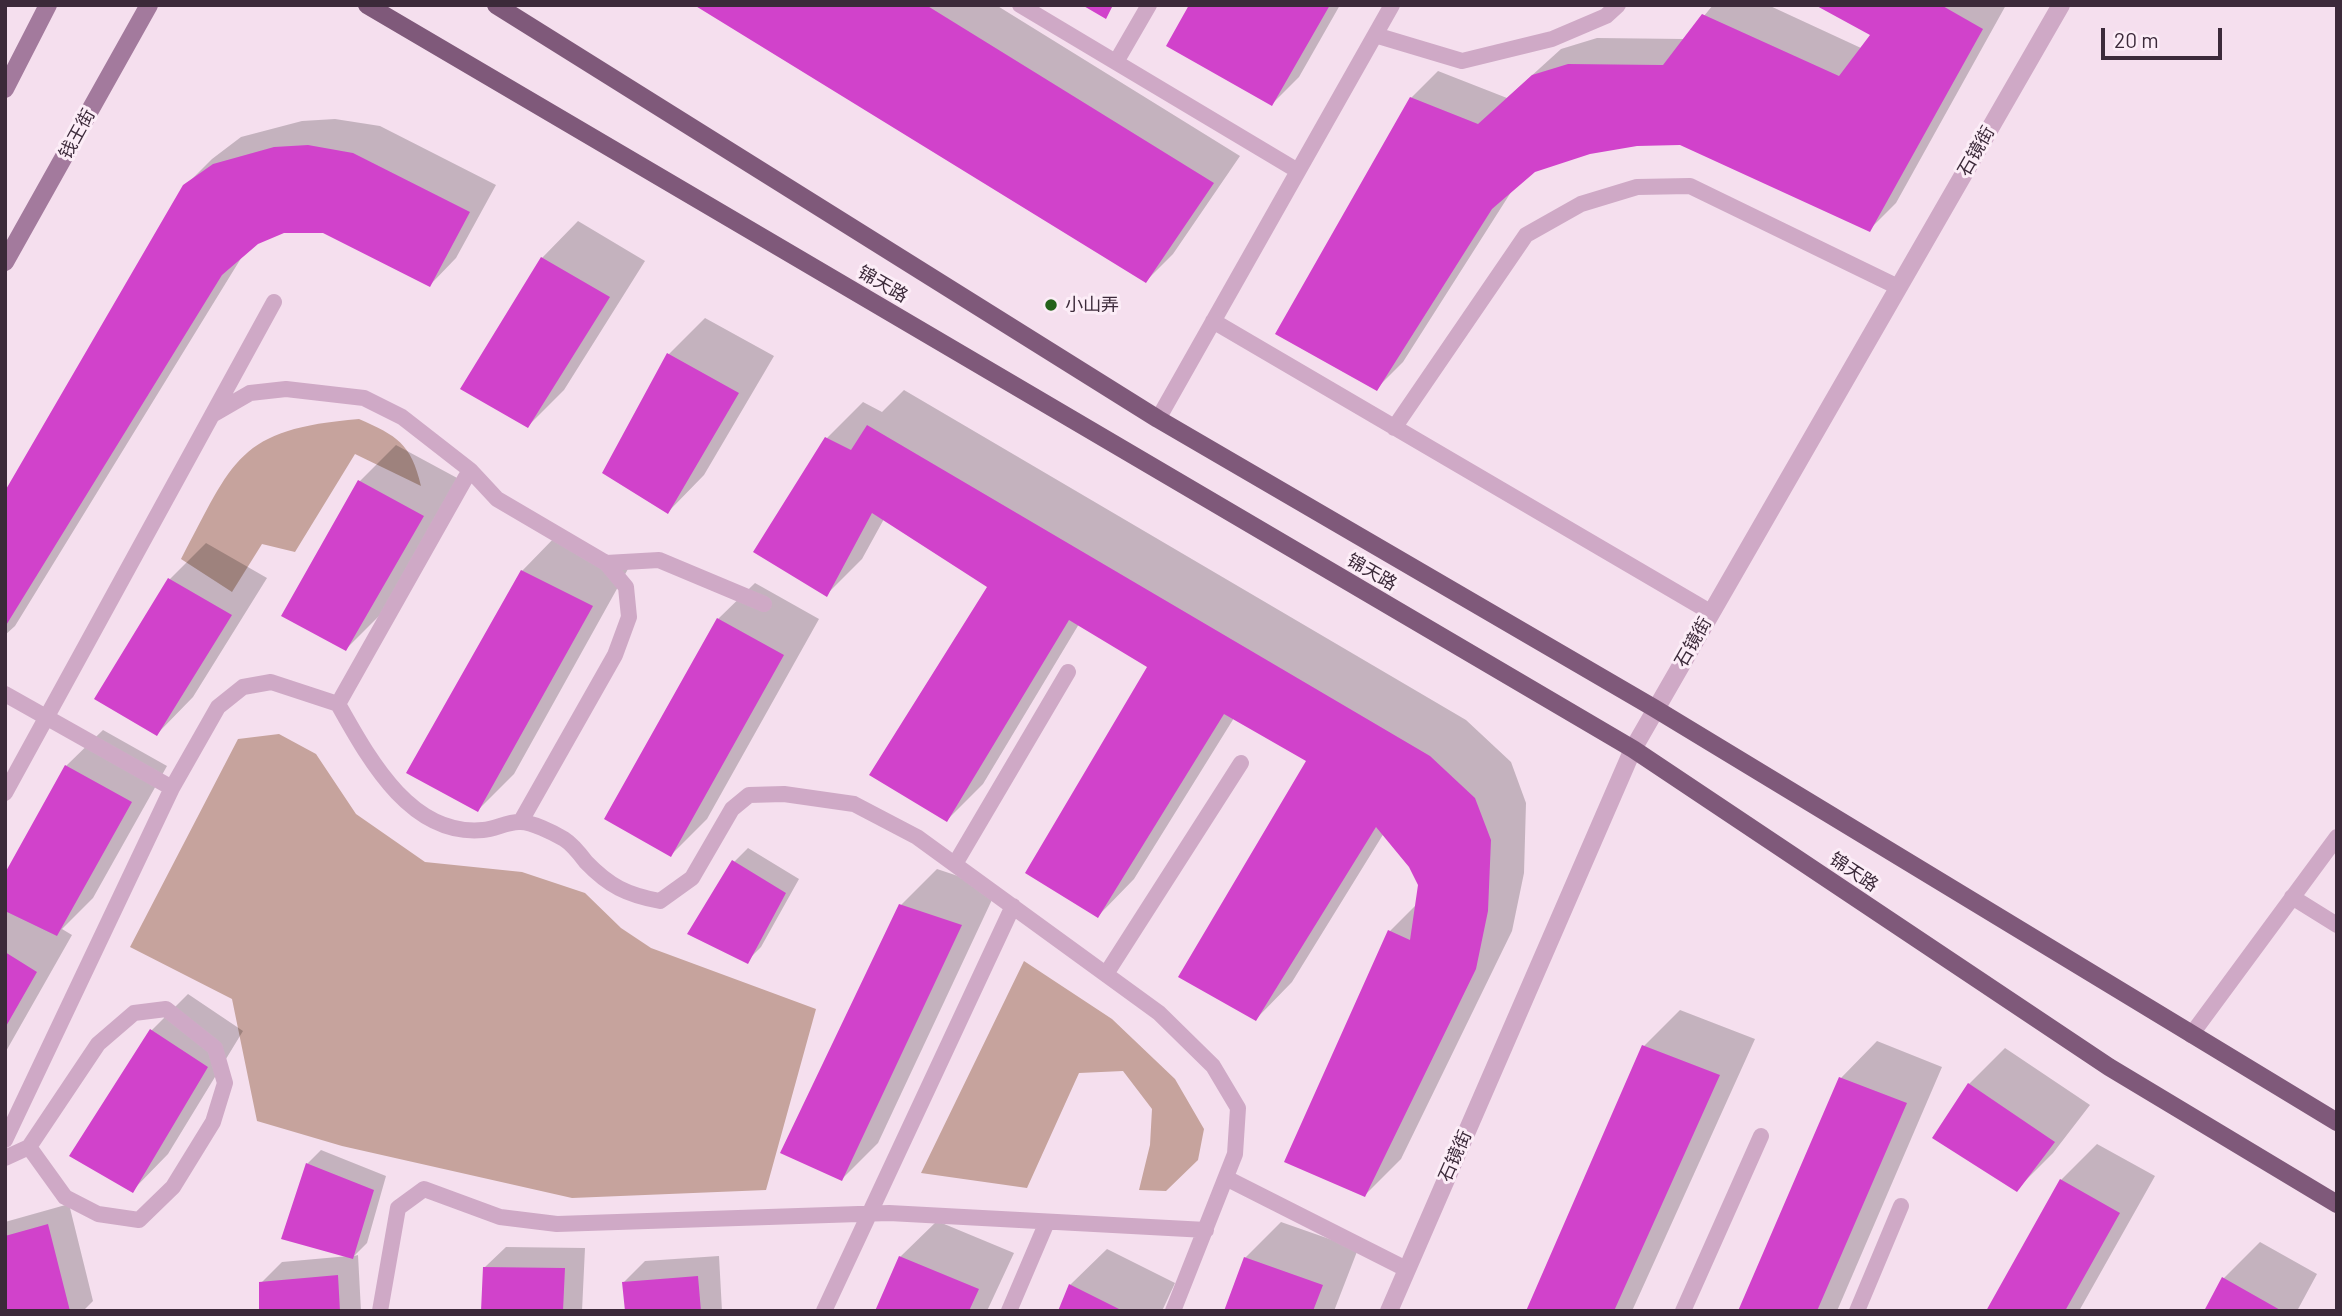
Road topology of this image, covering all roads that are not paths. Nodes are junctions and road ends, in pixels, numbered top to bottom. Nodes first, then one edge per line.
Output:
1 (48, 5) edge
2 (149, 5) edge
3 (367, 5) edge
4 (496, 5) edge
5 (1020, 5) edge
6 (1149, 5) edge
7 (1392, 5) edge
8 (1618, 5) edge
9 (2061, 5) edge
10 (1375, 35) junction
11 (1116, 62) junction
12 (5, 89) edge
13 (1298, 171) junction
14 (5, 262) edge
15 (1898, 287) junction
16 (274, 302) dead end
17 (1213, 321) junction
18 (212, 415) junction
19 (1158, 419) junction
20 (1394, 428) junction
21 (470, 470) junction
22 (606, 563) junction
23 (764, 604) dead end
24 (1710, 612) junction
25 (1068, 672) dead end
26 (5, 694) edge
27 (338, 704) junction
28 (1654, 708) junction
29 (48, 718) junction
30 (1633, 749) junction
31 (1241, 762) dead end
32 (172, 788) junction
33 (5, 793) edge
34 (521, 821) junction
35 (2337, 837) edge
36 (955, 864) junction
37 (2292, 897) junction
38 (1013, 906) junction
39 (2337, 925) edge
40 (1106, 974) junction
41 (2191, 1034) junction
42 (2337, 1122) edge
43 (1761, 1136) dead end
44 (5, 1140) edge
45 (29, 1147) junction
46 (5, 1158) edge
47 (1226, 1178) junction
48 (2337, 1204) edge
49 (1901, 1206) dead end
50 (868, 1214) junction
51 (1047, 1222) junction
52 (1206, 1230) junction
53 (1406, 1269) junction
54 (1391, 1310) edge
55 (380, 1311) edge
56 (824, 1311) edge
57 (1009, 1311) edge
58 (1173, 1311) edge
59 (1683, 1311) edge
60 (1857, 1311) edge

1 - 12 main road
2 - 14 main road, 钱王街
3 - 30 main road, 锦天路
4 - 19 main road, 锦天路
5 - 11 lane
6 - 11 lane
7 - 10 lane
8 - 10 lane
9 - 15 street, 石镜街
10 - 13 lane
11 - 13 lane
13 - 17 lane
15 - 20 lane
15 - 24 street, 石镜街
16 - 18 lane
17 - 19 lane
17 - 20 lane
18 - 21 lane
18 - 29 lane
19 - 28 main road, 锦天路
20 - 24 lane
21 - 22 lane
21 - 27 lane
22 - 23 lane
22 - 34 lane
24 - 28 street, 石镜街
25 - 36 lane
26 - 29 lane
27 - 32 lane
27 - 34 lane
28 - 30 street, 石镜街
28 - 41 main road, 锦天路
29 - 32 lane
29 - 33 lane
30 - 48 main road, 锦天路
30 - 53 street, 石镜街
31 - 40 lane
32 - 44 lane
34 - 36 lane
35 - 37 lane
36 - 38 lane
37 - 39 lane
37 - 41 lane
38 - 40 lane
38 - 50 lane
40 - 47 lane
41 - 42 main road, 锦天路
43 - 59 lane
45 - 45 lane
45 - 46 lane
47 - 52 lane
47 - 53 lane
49 - 60 lane
50 - 51 lane
50 - 55 lane
50 - 56 lane
51 - 52 lane
51 - 57 lane
52 - 58 lane
53 - 54 street, 石镜街

